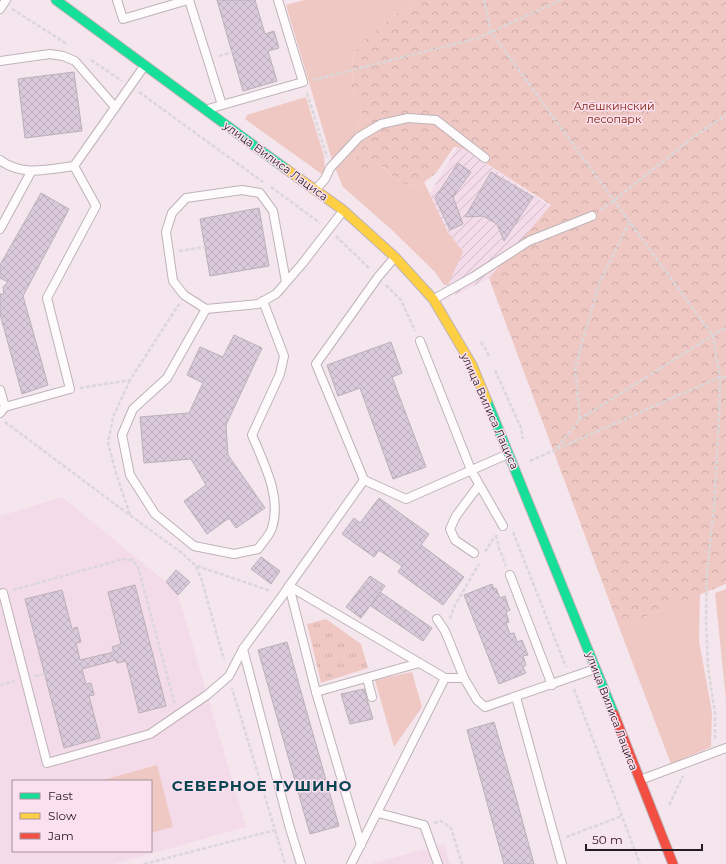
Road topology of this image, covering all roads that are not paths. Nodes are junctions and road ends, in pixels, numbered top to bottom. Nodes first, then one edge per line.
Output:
1 (6, 0) edge
2 (56, 0) edge
3 (117, 0) edge
4 (188, 0) edge
5 (278, 0) edge
6 (0, 9) edge
7 (0, 60) edge
8 (145, 65) junction
9 (222, 105) junction
10 (115, 107) junction
11 (205, 110) junction
12 (485, 158) dead end
13 (0, 160) edge
14 (74, 166) junction
15 (31, 172) junction
16 (315, 189) junction
17 (343, 210) junction
18 (592, 216) road end
19 (0, 229) edge
20 (395, 257) junction
21 (286, 282) junction
22 (433, 299) junction
23 (263, 301) junction
24 (206, 309) junction
25 (420, 341) dead end
26 (0, 390) edge
27 (2, 410) edge
28 (509, 454) junction
29 (471, 470) junction
30 (364, 480) junction
31 (479, 485) junction
32 (503, 526) road end
33 (474, 553) dead end
34 (510, 575) road end
35 (290, 586) junction
36 (3, 593) road end
37 (437, 618) dead end
38 (243, 649) junction
39 (419, 664) junction
40 (596, 669) junction
41 (367, 678) junction
42 (445, 678) junction
43 (464, 678) junction
44 (552, 685) junction
45 (316, 692) junction
46 (372, 697) dead end
47 (516, 697) junction
48 (726, 748) edge
49 (640, 780) junction
50 (378, 813) junction
51 (361, 845) junction
52 (301, 864) edge
53 (351, 864) edge
54 (438, 864) edge
55 (562, 864) edge
56 (673, 864) edge

1 - 6 lane
2 - 8 main road, улица Вилиса Лациса
3 - 4 lane
4 - 9 lane
5 - 9 lane
7 - 10 lane
8 - 10 lane
8 - 11 main road, улица Вилиса Лациса
9 - 11 lane
10 - 14 lane
11 - 16 main road, улица Вилиса Лациса
12 - 16 lane
13 - 15 lane
14 - 15 lane
14 - 27 lane
15 - 19 lane
16 - 17 main road, улица Вилиса Лациса
17 - 20 main road, улица Вилиса Лациса
17 - 21 lane
18 - 22 lane
20 - 22 main road, улица Вилиса Лациса
20 - 30 lane
21 - 23 lane
21 - 24 lane
22 - 28 main road, улица Вилиса Лациса
23 - 24 lane
23 - 24 lane
25 - 29 lane
26 - 27 lane
28 - 29 lane
28 - 40 main road, улица Вилиса Лациса
29 - 30 lane
29 - 31 lane
30 - 35 lane
31 - 32 lane
31 - 33 lane
34 - 44 lane
35 - 38 lane
35 - 39 lane
35 - 45 lane
36 - 38 lane
37 - 43 lane
38 - 52 lane
39 - 41 lane
39 - 42 lane
40 - 44 lane
40 - 49 main road, улица Вилиса Лациса
41 - 45 lane
41 - 46 lane
42 - 43 lane
42 - 50 lane
43 - 47 lane
44 - 47 lane
45 - 51 lane
47 - 55 lane
48 - 49 lane
49 - 56 main road, улица Вилиса Лациса
50 - 51 lane
50 - 54 lane
51 - 53 lane

